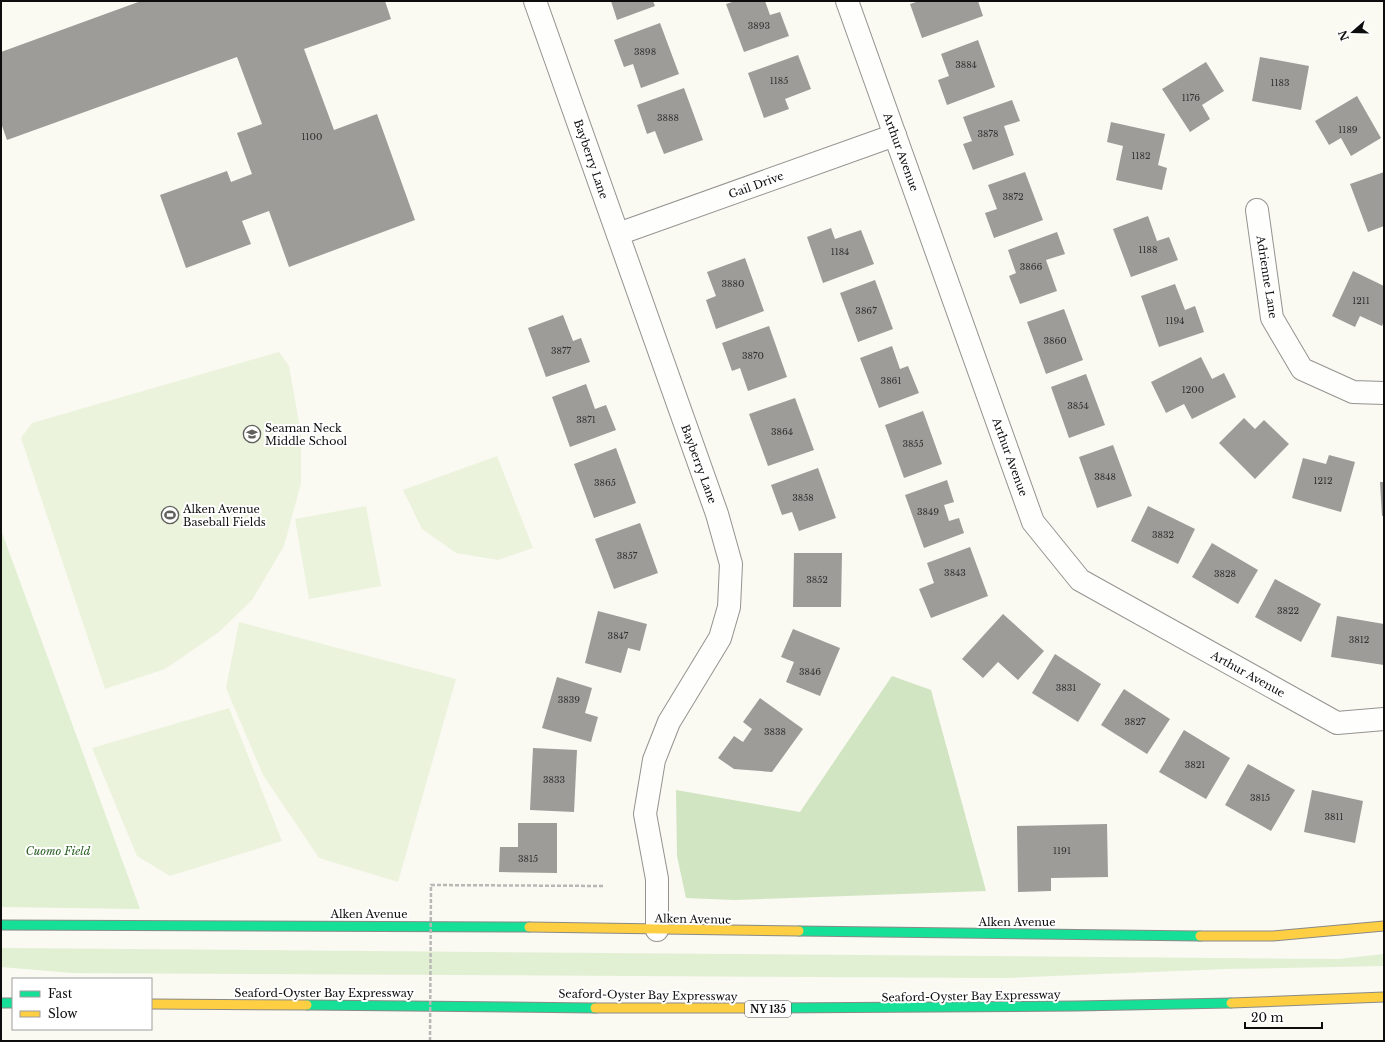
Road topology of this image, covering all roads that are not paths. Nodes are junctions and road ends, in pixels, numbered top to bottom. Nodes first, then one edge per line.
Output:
1 (535, 1) edge
2 (847, 1) edge
3 (894, 136) junction
4 (1257, 210) dead end
5 (618, 234) junction
6 (1384, 393) edge
7 (1384, 719) edge
8 (1, 925) edge
9 (1384, 926) edge
10 (657, 930) junction
11 (1384, 997) edge
12 (1, 1003) edge
13 (12, 1003) edge
14 (152, 1004) edge

1 - 5 street, Bayberry Lane
2 - 3 street, Arthur Avenue
3 - 5 street, Gail Drive
3 - 7 street, Arthur Avenue
4 - 6 street, Adrienne Lane
5 - 10 street, Bayberry Lane
8 - 10 main road, Alken Avenue
9 - 10 main road, Alken Avenue
11 - 14 main road, Seaford-Oyster Bay Expressway / NY 135
12 - 13 main road

